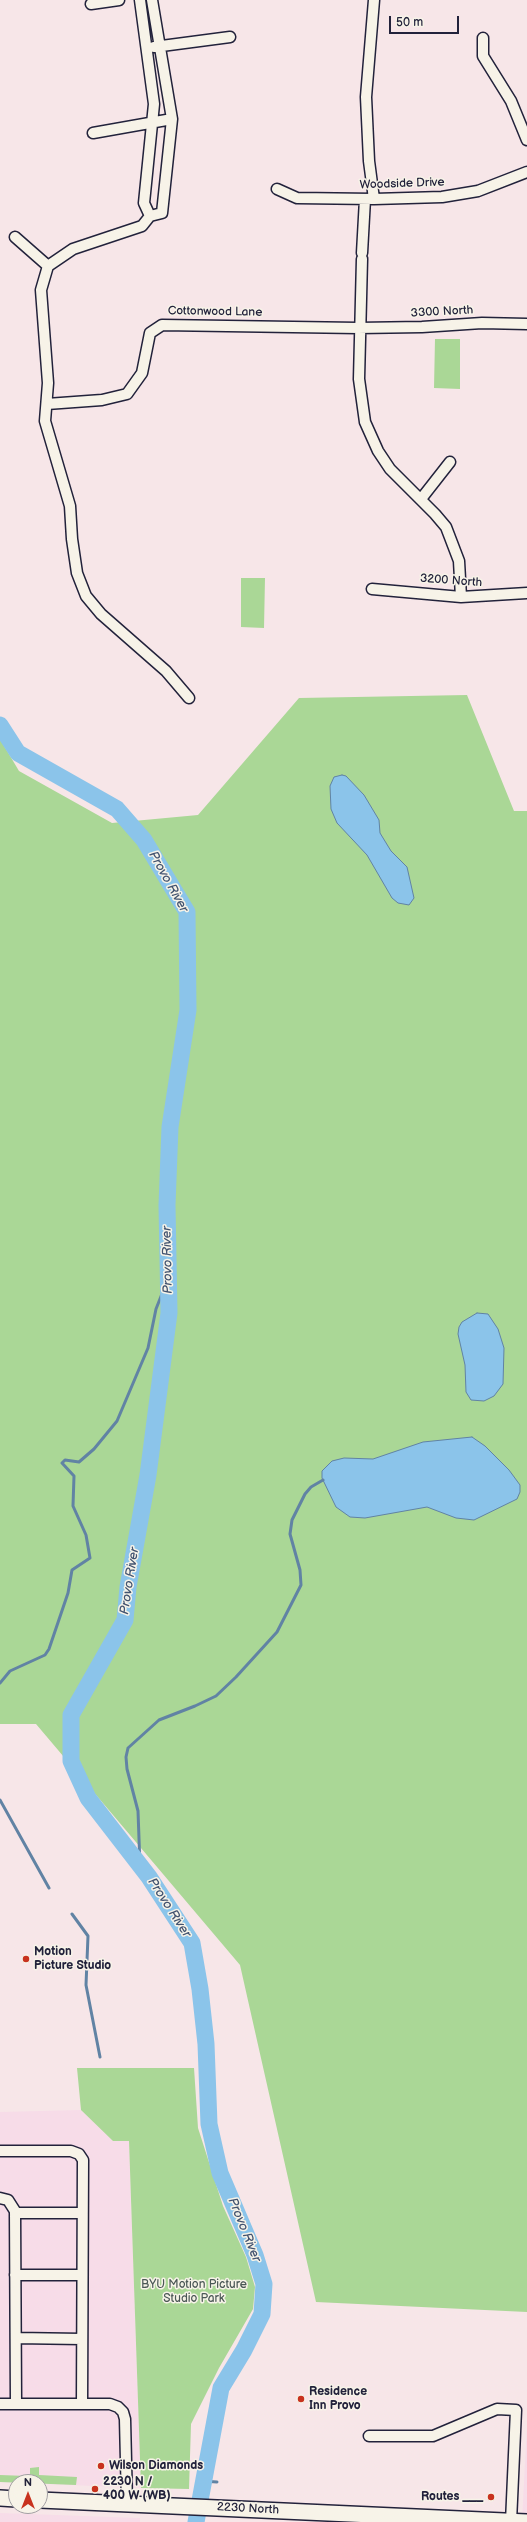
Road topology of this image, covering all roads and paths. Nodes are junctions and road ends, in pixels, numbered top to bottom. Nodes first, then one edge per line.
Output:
1 (119, 0) edge
2 (140, 0) edge
3 (152, 0) edge
4 (374, 0) edge
5 (91, 4) dead end
6 (230, 37) dead end
7 (483, 38) dead end
8 (160, 46) junction
9 (146, 48) junction
10 (172, 119) junction
11 (154, 124) junction
12 (93, 133) dead end
13 (527, 140) edge
14 (527, 172) edge
15 (277, 190) dead end
16 (370, 199) junction
17 (150, 216) junction
18 (15, 237) dead end
19 (48, 266) junction
20 (527, 324) edge
21 (358, 328) junction
22 (47, 404) junction
23 (450, 462) dead end
24 (421, 499) junction
25 (372, 588) dead end
26 (527, 593) edge
27 (461, 597) junction
28 (188, 698) dead end
29 (0, 2151) edge
30 (0, 2198) edge
31 (15, 2213) junction
32 (82, 2213) junction
33 (15, 2275) junction
34 (82, 2275) junction
35 (16, 2338) junction
36 (82, 2339) junction
37 (0, 2404) edge
38 (16, 2404) junction
39 (82, 2404) junction
40 (369, 2436) dead end
41 (48, 2500) edge
42 (127, 2504) junction
43 (511, 2522) edge
44 (527, 2522) edge

1 - 5 street
2 - 9 street
3 - 8 street
4 - 16 street
6 - 8 street
7 - 13 street
8 - 9 street
8 - 10 street
9 - 11 street
10 - 11 street
10 - 17 street
11 - 12 street
11 - 17 street
14 - 16 street, Woodside Drive
15 - 16 street, Woodside Drive
16 - 21 street
17 - 19 street
18 - 19 street
19 - 22 street
20 - 21 street, 3300 North
21 - 22 street, Cottonwood Lane
21 - 24 street
22 - 28 street
23 - 24 street
24 - 27 street
25 - 27 street, 3200 North
26 - 27 street, 3200 North
29 - 32 street
30 - 31 street
31 - 32 street
31 - 33 street
32 - 34 street
33 - 34 street
33 - 35 street
34 - 36 street
35 - 36 street
35 - 38 street
36 - 39 street
37 - 38 street
38 - 39 street
39 - 42 street
40 - 43 street
41 - 42 main road, 2230 North
42 - 43 main road, 2230 North
43 - 44 main road, 2230 North

